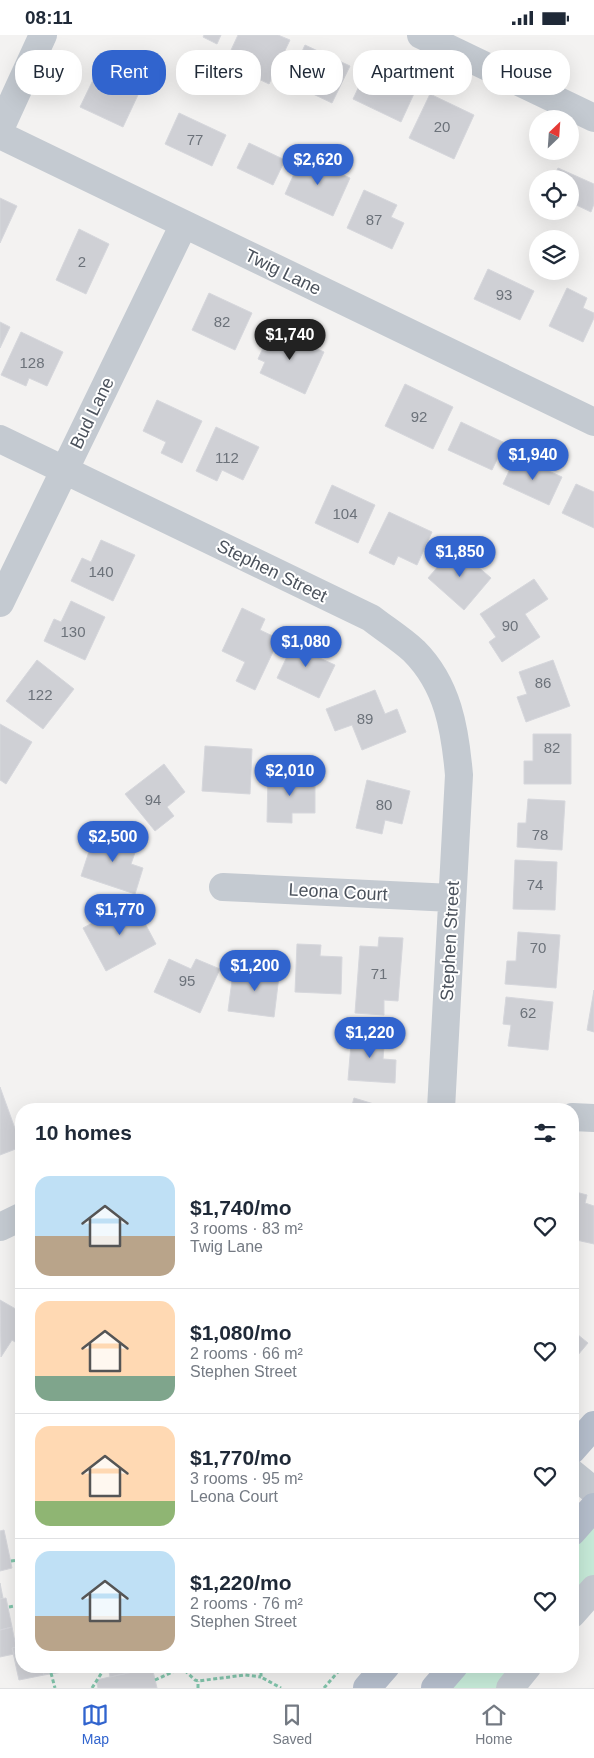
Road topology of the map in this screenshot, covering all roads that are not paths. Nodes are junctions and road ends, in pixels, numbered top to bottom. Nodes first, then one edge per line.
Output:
1 (43, 35) edge
2 (424, 36) edge
3 (594, 118) edge
4 (0, 129) edge
5 (0, 135) edge
6 (184, 224) junction
7 (594, 422) edge
8 (0, 439) edge
9 (64, 470) junction
10 (0, 603) edge
11 (223, 887) dead end
12 (452, 898) junction
13 (441, 1103) edge
14 (579, 1117) edge
15 (594, 1118) edge
16 (15, 1220) edge
17 (0, 1227) edge
18 (594, 1425) edge
19 (579, 1442) edge
20 (579, 1479) edge
21 (594, 1491) edge
22 (594, 1507) edge
23 (579, 1524) edge
24 (594, 1589) edge
25 (579, 1606) edge
26 (380, 1673) edge
27 (448, 1673) edge
28 (522, 1673) edge
29 (367, 1688) edge
30 (435, 1688) edge
31 (510, 1688) edge

1 - 4 street
2 - 3 street
5 - 6 street, Twig Lane
6 - 7 street, Twig Lane
6 - 9 street, Bud Lane
8 - 9 street, Stephen Street
9 - 10 street, Bud Lane
9 - 12 street, Stephen Street
11 - 12 street, Leona Court
12 - 13 street, Stephen Street
14 - 15 street
16 - 17 street
18 - 19 main road
20 - 21 street
22 - 23 main road
24 - 25 street
26 - 29 main road
27 - 30 main road
28 - 31 street

